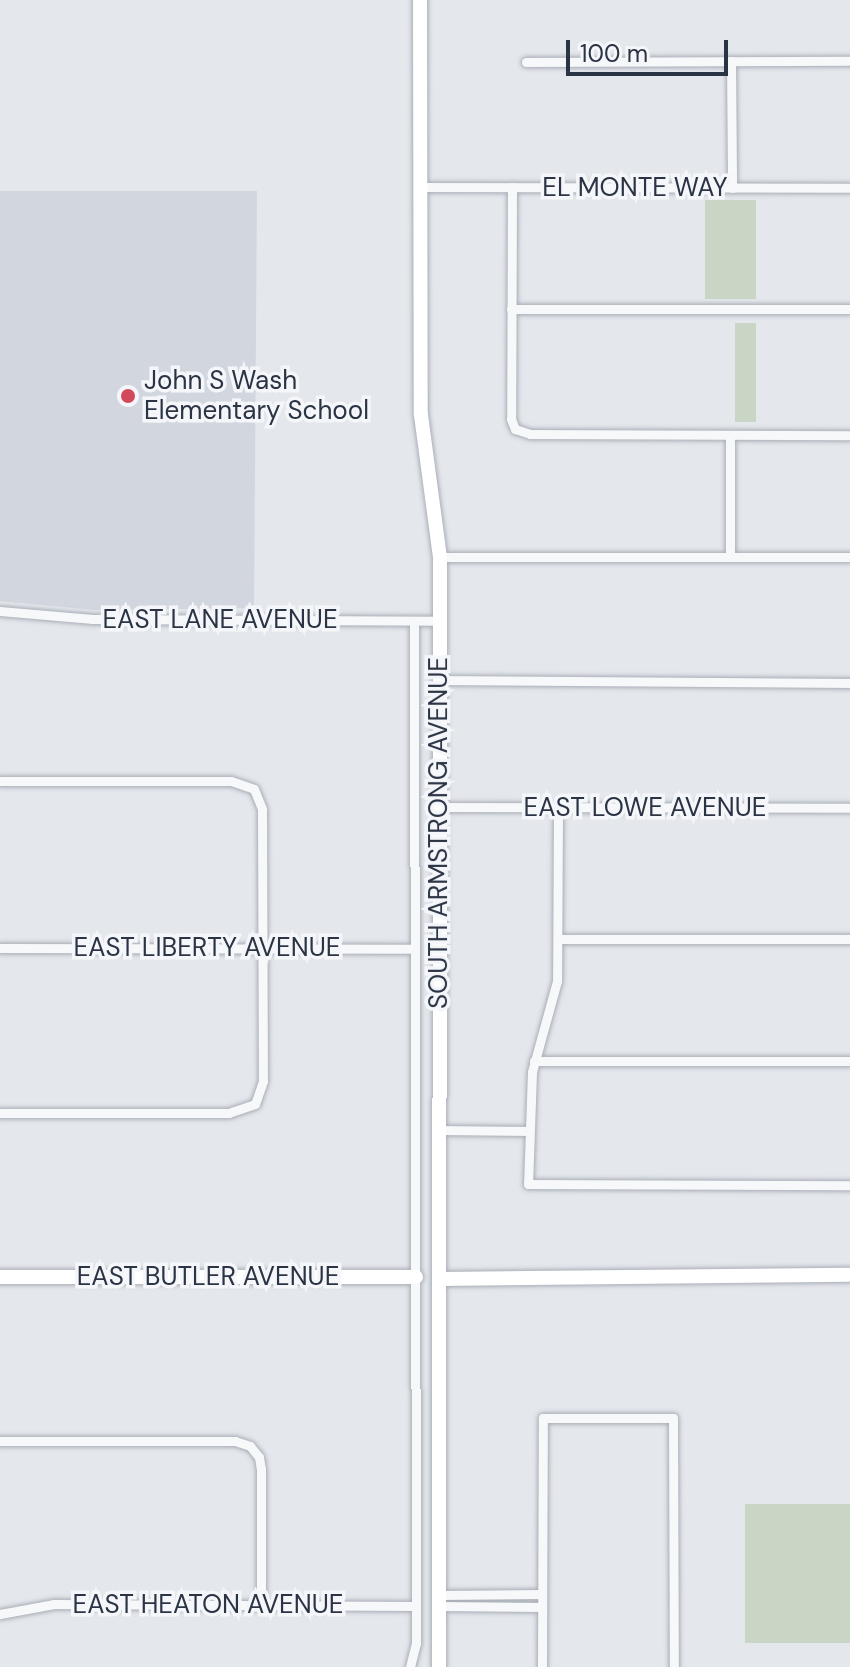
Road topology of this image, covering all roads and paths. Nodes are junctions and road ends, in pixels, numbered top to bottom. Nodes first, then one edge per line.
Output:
1 (420, 0) edge
2 (731, 61) junction
3 (850, 61) edge
4 (526, 62) dead end
5 (420, 187) junction
6 (512, 187) junction
7 (732, 188) junction
8 (850, 188) edge
9 (511, 309) junction
10 (850, 309) edge
11 (730, 435) junction
12 (850, 435) edge
13 (440, 557) junction
14 (730, 557) junction
15 (850, 557) edge
16 (0, 611) edge
17 (414, 621) junction
18 (440, 621) junction
19 (440, 680) junction
20 (850, 683) edge
21 (0, 781) edge
22 (440, 807) junction
23 (558, 808) junction
24 (850, 808) edge
25 (558, 939) junction
26 (850, 939) edge
27 (0, 948) edge
28 (262, 949) junction
29 (415, 949) junction
30 (534, 1061) junction
31 (850, 1061) edge
32 (0, 1113) edge
33 (440, 1130) junction
34 (529, 1131) junction
35 (850, 1185) edge
36 (850, 1275) edge
37 (0, 1277) edge
38 (416, 1277) junction
39 (440, 1279) junction
40 (0, 1441) edge
41 (542, 1594) junction
42 (440, 1601) junction
43 (261, 1606) junction
44 (416, 1606) junction
45 (542, 1607) junction
46 (0, 1614) edge
47 (410, 1667) edge
48 (439, 1667) edge
49 (542, 1667) edge
50 (674, 1667) edge

1 - 5 street, SOUTH ARMSTRONG AVENUE
2 - 3 street
2 - 4 street
2 - 7 street
5 - 6 street, EL MONTE WAY
5 - 13 street, SOUTH ARMSTRONG AVENUE
6 - 7 street, EL MONTE WAY
6 - 9 street
7 - 8 street, EL MONTE WAY
9 - 10 street
9 - 11 street
11 - 12 street
11 - 14 street
13 - 14 street
13 - 18 street, SOUTH ARMSTRONG AVENUE
14 - 15 street
16 - 17 street, EAST LANE AVENUE
17 - 18 street, EAST LANE AVENUE
17 - 29 street, SOUTH ARMSTRONG AVENUE
18 - 19 street, SOUTH ARMSTRONG AVENUE
19 - 20 street
19 - 22 street, SOUTH ARMSTRONG AVENUE
21 - 28 street
22 - 23 street, EAST LOWE AVENUE
22 - 33 street, SOUTH ARMSTRONG AVENUE
23 - 24 street, EAST LOWE AVENUE
23 - 25 street
25 - 26 street
25 - 30 street
27 - 28 street, EAST LIBERTY AVENUE
28 - 29 street, EAST LIBERTY AVENUE
28 - 32 street
29 - 38 street, SOUTH ARMSTRONG AVENUE
30 - 31 street
30 - 34 street
33 - 34 street
33 - 39 street, SOUTH ARMSTRONG AVENUE
34 - 35 street
36 - 39 street
37 - 38 street, EAST BUTLER AVENUE
38 - 44 street, SOUTH ARMSTRONG AVENUE
39 - 42 street, SOUTH ARMSTRONG AVENUE
40 - 43 street
41 - 42 street
41 - 45 street
41 - 50 street
42 - 45 street
42 - 48 street, SOUTH ARMSTRONG AVENUE
43 - 44 street, EAST HEATON AVENUE
43 - 46 street, EAST HEATON AVENUE
44 - 47 street, SOUTH ARMSTRONG AVENUE
45 - 49 street

